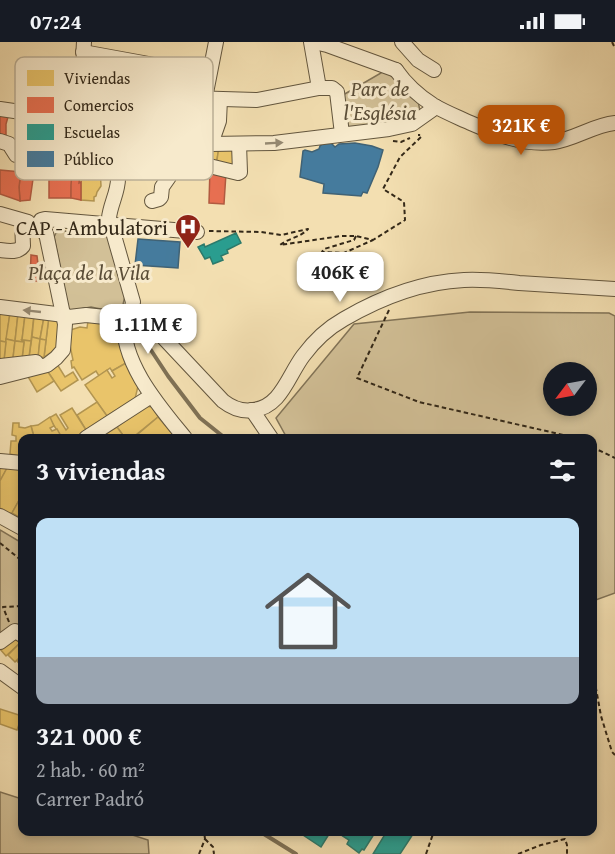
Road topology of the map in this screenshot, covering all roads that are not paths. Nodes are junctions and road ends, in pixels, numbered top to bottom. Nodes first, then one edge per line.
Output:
1 (216, 42) edge
2 (313, 42) edge
3 (404, 43) edge
4 (83, 47) edge
5 (128, 57) edge
6 (213, 57) edge
7 (396, 70) junction
8 (434, 70) dead end
9 (319, 88) junction
10 (213, 99) edge
11 (220, 99) junction
12 (436, 107) junction
13 (0, 109) edge
14 (15, 111) edge
15 (615, 123) edge
16 (342, 134) junction
17 (213, 138) edge
18 (0, 141) edge
19 (213, 144) edge
20 (239, 144) junction
21 (15, 153) edge
22 (213, 167) edge
23 (118, 180) edge
24 (167, 180) edge
25 (152, 201) dead end
26 (0, 214) edge
27 (22, 221) junction
28 (110, 225) junction
29 (45, 226) junction
30 (196, 232) road end
31 (0, 250) edge
32 (615, 289) edge
33 (0, 308) edge
34 (63, 315) junction
35 (128, 316) junction
36 (53, 361) junction
37 (0, 366) edge
38 (0, 377) edge
39 (151, 396) junction
40 (252, 410) junction
41 (92, 434) edge
42 (182, 434) edge
43 (268, 434) edge
44 (0, 461) edge
45 (18, 463) edge
46 (0, 516) edge
47 (18, 526) edge
48 (18, 633) edge
49 (0, 642) edge
50 (0, 671) edge
51 (18, 684) edge

1 - 6 street
2 - 7 street
2 - 9 street
3 - 7 street
3 - 8 street
4 - 5 street
7 - 12 street
9 - 11 street
9 - 16 street
10 - 11 street
11 - 17 street
12 - 15 street
12 - 16 street
13 - 14 street
20 -> 16 street
18 - 21 street
19 - 20 street
20 - 22 street
23 - 28 street
24 - 25 street
26 - 27 street
27 - 29 street
27 - 31 street
28 - 29 street
28 - 30 street
28 - 35 street
29 - 34 street
32 - 40 street
34 -> 33 street
34 - 35 street
34 - 36 street
35 - 39 street
35 - 40 street
36 - 37 street
36 - 38 street
39 - 41 street
39 - 42 street
40 - 43 street
44 - 45 street
46 - 47 street
48 - 49 street
50 - 51 street

